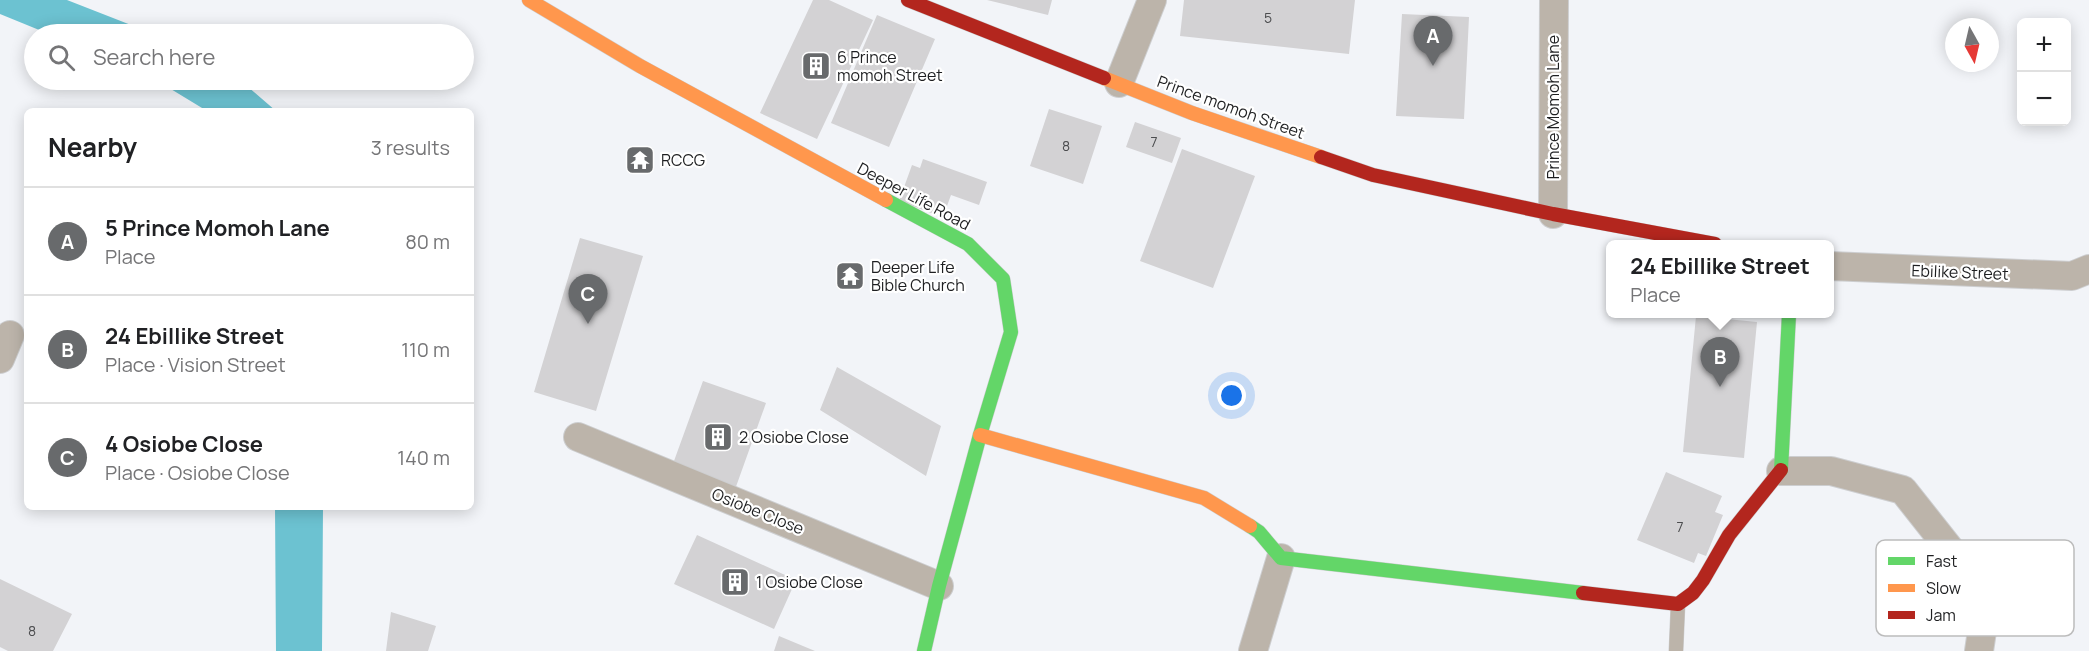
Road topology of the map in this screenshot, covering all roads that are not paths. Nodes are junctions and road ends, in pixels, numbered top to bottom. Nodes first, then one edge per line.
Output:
1 (529, 0) edge
2 (908, 0) edge
3 (1152, 0) edge
4 (1554, 0) edge
5 (1119, 83) junction
6 (1553, 214) junction
7 (1693, 240) edge
8 (1834, 266) edge
9 (2089, 269) edge
10 (1788, 318) edge
11 (980, 435) junction
12 (578, 436) dead end
13 (1781, 471) junction
14 (1943, 540) edge
15 (1281, 558) junction
16 (939, 586) junction
17 (1678, 604) junction
18 (1981, 636) edge
19 (924, 651) edge
20 (1253, 651) edge
21 (1676, 651) edge
22 (1978, 651) edge

1 - 11 street, Deeper Life Road
2 - 5 street, Prince momoh Street
3 - 5 street
4 - 6 street, Prince Momoh Lane
5 - 6 street, Prince momoh Street
6 - 7 street
8 - 9 street, Ebilike Street
10 - 13 street
11 - 15 street
11 - 16 street, Deeper Life Road
12 - 16 street, Osiobe Close
13 - 14 street
13 - 17 street
15 - 17 street
15 - 20 street
16 - 19 street, Deeper Life Road
17 - 21 lane
18 - 22 street

